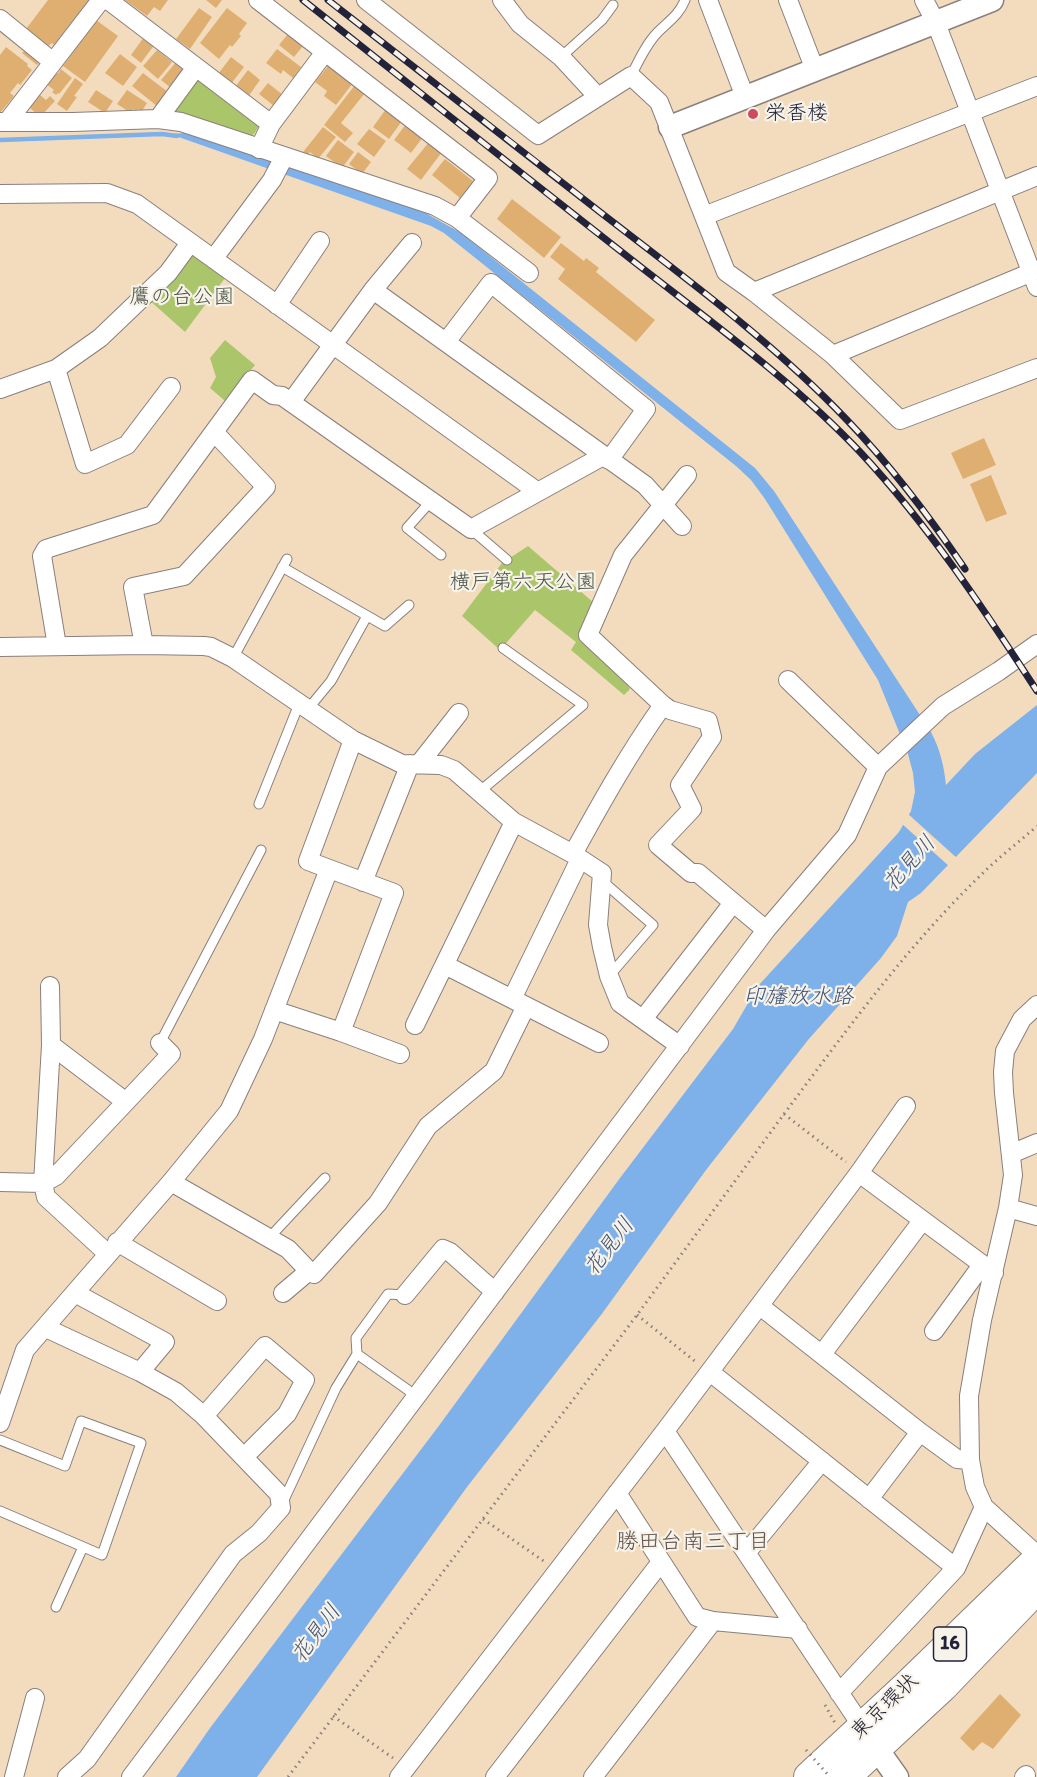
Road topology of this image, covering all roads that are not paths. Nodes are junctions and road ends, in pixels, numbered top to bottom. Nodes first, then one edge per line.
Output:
1 (101, 0) edge
2 (108, 0) edge
3 (258, 0) edge
4 (366, 0) edge
5 (502, 0) edge
6 (685, 0) edge
7 (708, 0) edge
8 (788, 0) edge
9 (924, 0) edge
10 (992, 0) edge
11 (613, 5) dead end
12 (0, 19) edge
13 (936, 22) junction
14 (326, 52) junction
15 (561, 57) junction
16 (53, 62) junction
17 (196, 67) junction
18 (815, 70) junction
19 (631, 76) junction
20 (1037, 86) edge
21 (598, 97) junction
22 (745, 97) junction
23 (971, 112) junction
24 (158, 119) junction
25 (3, 122) edge
26 (271, 123) junction
27 (670, 127) junction
28 (259, 148) junction
29 (283, 160) junction
30 (1037, 176) edge
31 (1001, 191) junction
32 (0, 194) edge
33 (704, 216) junction
34 (457, 219) junction
35 (320, 241) dead end
36 (190, 243) junction
37 (412, 243) dead end
38 (214, 258) junction
39 (529, 273) dead end
40 (1035, 276) edge
41 (374, 290) junction
42 (754, 292) junction
43 (277, 305) junction
44 (446, 342) junction
45 (334, 345) junction
46 (832, 355) junction
47 (1037, 368) edge
48 (56, 369) junction
49 (171, 387) dead end
50 (0, 388) edge
51 (291, 402) junction
52 (214, 432) junction
53 (606, 458) junction
54 (687, 475) dead end
55 (538, 492) junction
56 (431, 501) junction
57 (663, 505) junction
58 (682, 526) dead end
59 (471, 529) junction
60 (441, 555) dead end
61 (507, 560) dead end
62 (409, 605) dead end
63 (367, 616) junction
64 (1037, 644) edge
65 (57, 645) junction
66 (144, 645) junction
67 (0, 647) edge
68 (503, 648) dead end
69 (232, 658) junction
70 (788, 680) dead end
71 (663, 705) junction
72 (304, 707) junction
73 (459, 713) dead end
74 (353, 740) junction
75 (415, 764) junction
76 (878, 767) junction
77 (479, 792) junction
78 (259, 804) dead end
79 (514, 822) junction
80 (261, 850) dead end
81 (577, 856) junction
82 (329, 870) junction
83 (601, 880) junction
84 (363, 882) junction
85 (733, 903) junction
86 (766, 930) junction
87 (445, 965) junction
88 (609, 976) junction
89 (50, 986) dead end
90 (519, 1002) junction
91 (1037, 1005) edge
92 (274, 1010) junction
93 (643, 1019) junction
94 (415, 1025) dead end
95 (341, 1032) junction
96 (160, 1043) joint
97 (599, 1043) dead end
98 (51, 1045) junction
99 (680, 1046) junction
100 (400, 1054) dead end
101 (126, 1102) junction
102 (906, 1106) dead end
103 (1037, 1143) edge
104 (1011, 1154) junction
105 (859, 1173) junction
106 (326, 1178) dead end
107 (0, 1182) edge
108 (171, 1182) junction
109 (43, 1183) junction
110 (1008, 1208) junction
111 (1037, 1216) edge
112 (922, 1221) junction
113 (269, 1238) junction
114 (112, 1248) junction
115 (988, 1269) junction
116 (309, 1272) junction
117 (495, 1292) junction
118 (75, 1293) junction
119 (283, 1293) dead end
120 (405, 1295) joint
121 (217, 1301) dead end
122 (760, 1306) junction
123 (46, 1328) junction
124 (934, 1331) dead end
125 (822, 1353) junction
126 (357, 1354) junction
127 (140, 1372) junction
128 (710, 1372) junction
129 (415, 1398) junction
130 (204, 1416) junction
131 (0, 1423) edge
132 (665, 1431) junction
133 (920, 1432) junction
134 (0, 1440) edge
135 (244, 1457) junction
136 (970, 1460) junction
137 (822, 1461) junction
138 (617, 1493) junction
139 (869, 1499) junction
140 (984, 1507) junction
141 (281, 1508) junction
142 (0, 1511) edge
143 (83, 1547) junction
144 (747, 1552) junction
145 (1037, 1555) edge
146 (1037, 1560) edge
147 (660, 1562) junction
148 (956, 1568) junction
149 (1037, 1588) edge
150 (56, 1607) dead end
151 (713, 1621) junction
152 (798, 1629) junction
153 (840, 1693) junction
154 (35, 1698) dead end
155 (870, 1738) junction
156 (808, 1763) edge
157 (408, 1774) edge
158 (14, 1777) edge
159 (67, 1777) edge
160 (131, 1777) edge
161 (495, 1777) edge
162 (593, 1777) edge
163 (844, 1777) edge
164 (897, 1777) edge

1 - 16 street
2 - 17 street
3 - 14 street
4 - 21 street
5 - 15 street
6 - 19 lane
7 - 22 street
8 - 18 street
9 - 13 street
10 - 13 street
11 - 15 lane
12 - 16 street
13 - 18 street
13 - 23 street
14 - 26 street
14 - 34 street
15 - 21 street
16 - 25 street
17 - 24 street
17 - 26 street
18 - 22 street
19 - 21 street
19 - 27 street
20 - 23 street
22 - 27 street
23 - 31 street
23 - 33 street
24 - 25 street
24 - 28 street
26 - 28 street
27 - 33 street
28 - 29 street
29 - 34 street
29 - 38 street
30 - 31 street
31 - 40 street
31 - 42 street
32 - 36 street
33 - 42 street
34 - 39 street
35 - 43 street
36 - 38 street
36 - 48 street
37 - 41 street
38 - 43 street
40 - 46 street
41 - 44 street
41 - 45 street
42 - 46 street
43 - 45 street
44 - 53 street
44 - 53 street
45 - 51 street
45 - 55 street
46 - 47 street
48 - 49 street
48 - 50 street
51 - 52 street
51 - 56 street
52 - 65 street
52 - 66 street
53 - 55 street
53 - 57 street
54 - 57 street
55 - 59 street
56 - 59 street
56 - 60 lane
57 - 58 street
57 - 71 street
59 - 61 lane
62 - 63 lane
63 - 69 lane
63 - 72 lane
64 - 76 street
65 - 66 street
65 - 67 street
66 - 69 street
68 - 77 lane
69 - 72 street
70 - 76 street
71 - 81 street
71 - 85 street
72 - 74 street
72 - 78 lane
73 - 75 street
74 - 75 street
74 - 82 street
75 - 77 street
75 - 84 street
76 - 86 street
77 - 79 street
79 - 81 street
79 - 87 street
80 - 96 lane
81 - 83 street
81 - 90 street
82 - 84 street
82 - 92 street
83 - 88 street
83 - 88 lane
84 - 95 street
85 - 86 street
85 - 93 street
86 - 99 street
87 - 90 street
87 - 94 street
88 - 93 street
89 - 98 street
90 - 97 street
90 - 116 street
91 - 104 street
92 - 95 street
92 - 108 street
93 - 99 street
95 - 100 street
96 - 101 street
98 - 101 street
98 - 109 street
99 - 117 street
101 - 109 street
102 - 105 street
103 - 104 street
104 - 110 street
105 - 112 street
105 - 122 street
106 - 113 lane
107 - 109 street
108 - 113 street
108 - 114 street
109 - 114 street
110 - 111 street
110 - 115 street
112 - 115 street
112 - 125 street
113 - 116 street
114 - 118 street
114 - 121 street
115 - 124 street
115 - 136 street
116 - 119 street
117 - 120 street
117 - 129 street
118 - 123 street
118 - 127 street
120 - 126 lane
122 - 125 street
122 - 128 street
123 - 127 street
123 - 131 street
125 - 133 street
126 - 129 lane
126 - 141 lane
127 - 130 street
128 - 132 street
128 - 137 street
129 - 160 street
130 - 135 street
130 - 135 street
132 - 138 street
132 - 144 street
133 - 136 street
133 - 139 street
134 - 143 lane
135 - 141 street
136 - 140 street
137 - 139 street
137 - 144 street
138 - 147 street
138 - 157 street
139 - 148 street
140 - 145 street
140 - 148 street
141 - 159 street
142 - 143 lane
143 - 150 lane
144 - 152 street
146 - 155 highway, 東京環状 / 16
147 - 151 street
147 - 161 street
148 - 153 street
149 - 155 highway, 東京環状 / 16
151 - 152 street
151 - 162 street
152 - 153 street
153 - 155 street
154 - 158 street
155 - 156 highway, 東京環状 / 16
155 - 163 highway, 東京環状 / 16
155 - 164 street

